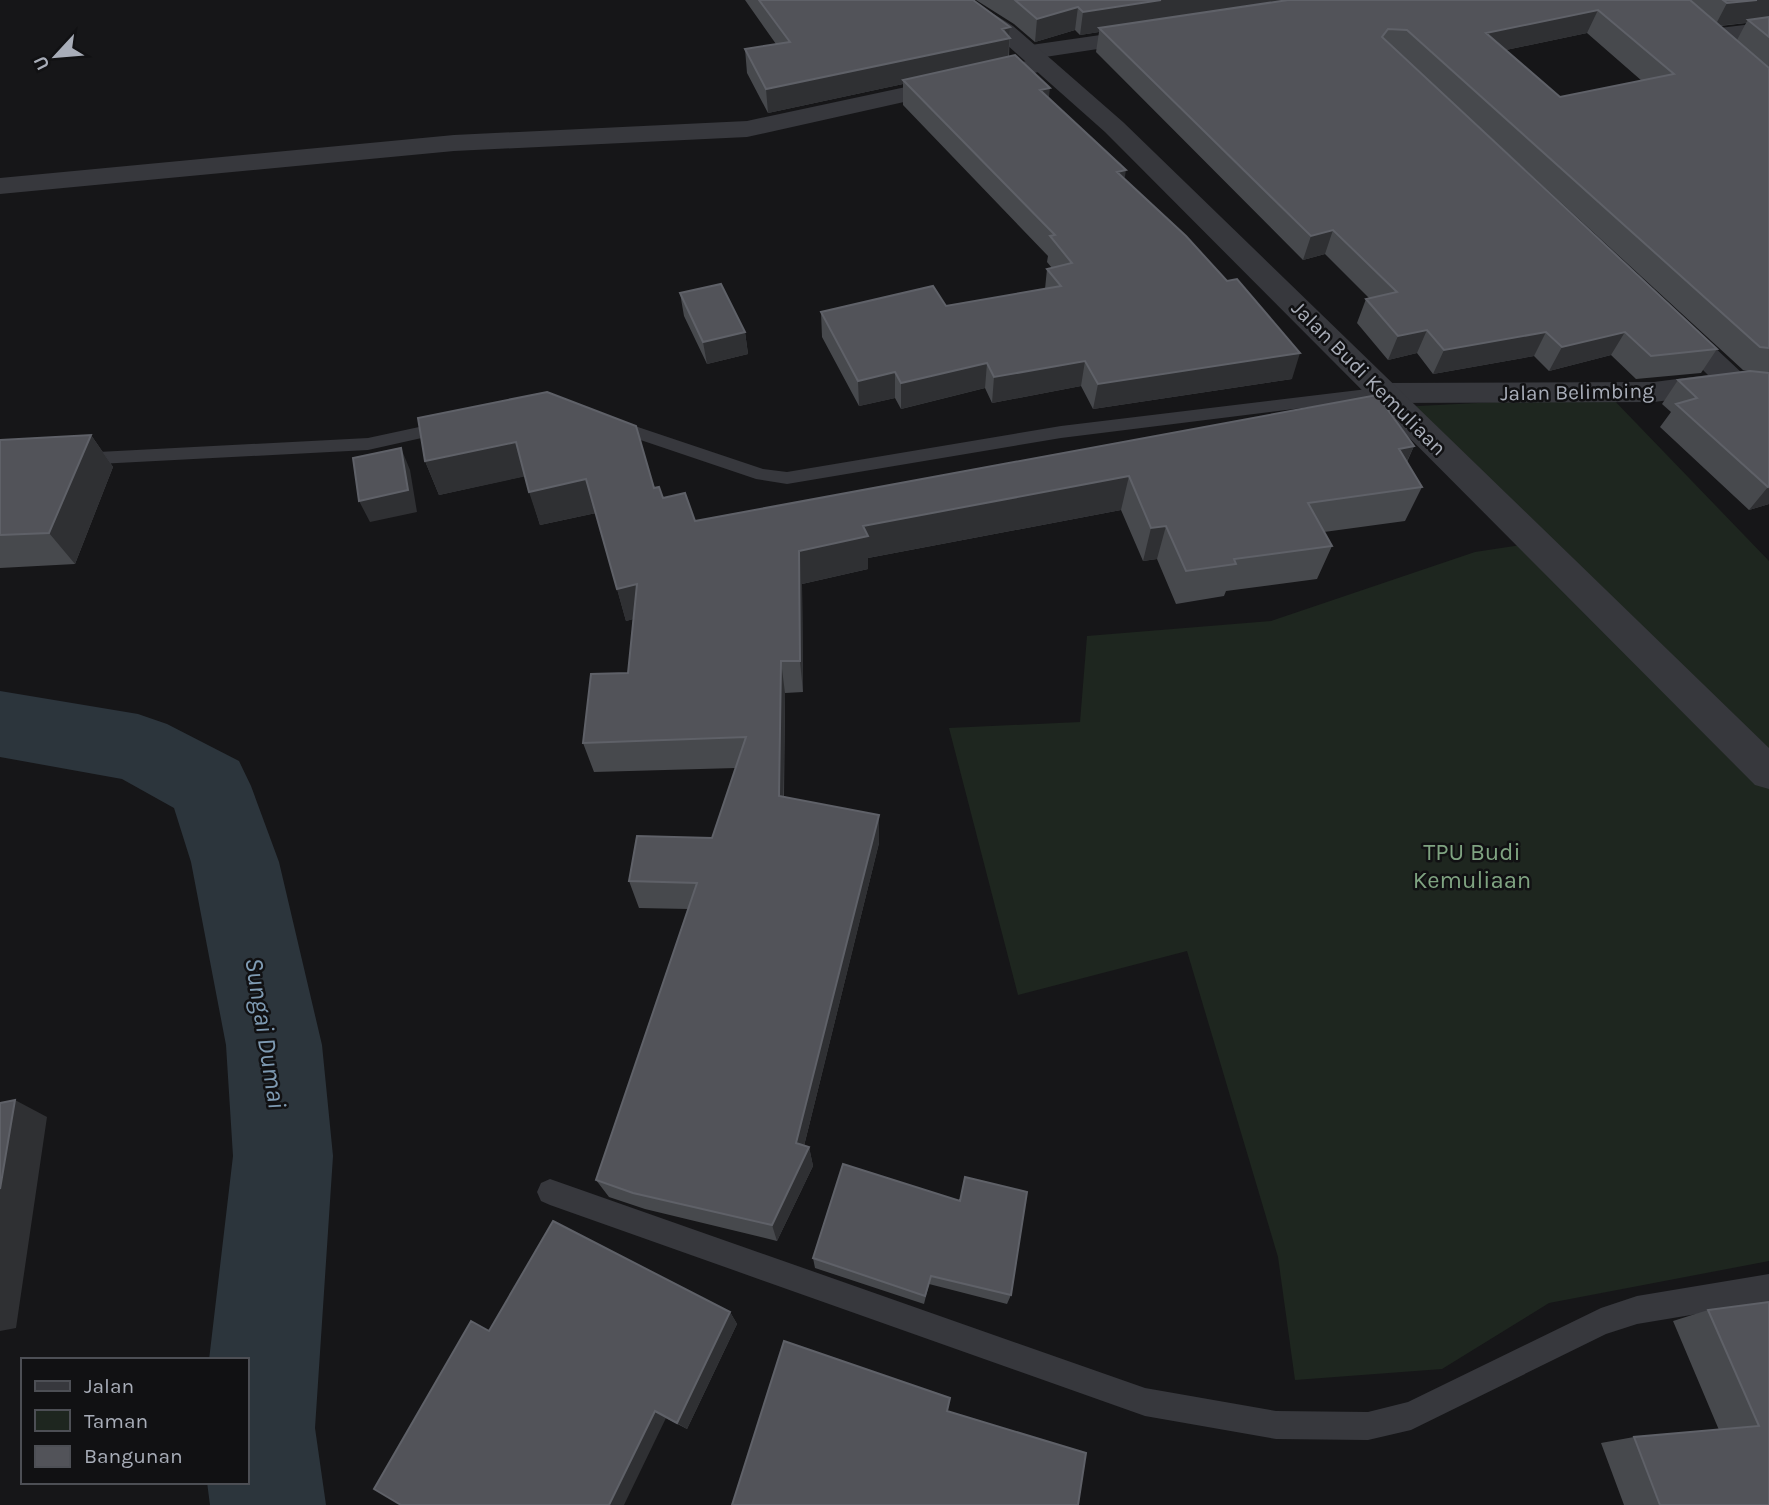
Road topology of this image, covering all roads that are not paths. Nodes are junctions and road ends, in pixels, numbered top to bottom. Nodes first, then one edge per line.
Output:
1 (956, 0) edge
2 (1769, 29) edge
3 (1167, 32) edge
4 (1731, 55) edge
5 (1038, 58) junction
6 (0, 186) edge
7 (1656, 308) edge
8 (1733, 382) junction
9 (1769, 386) edge
10 (1384, 393) junction
11 (597, 419) edge
12 (462, 424) edge
13 (64, 459) edge
14 (1769, 772) edge
15 (551, 1192) dead end
16 (1769, 1288) edge

1 - 5 street, Jalan Budi Kemuliaan
2 - 4 street
3 - 5 street
5 - 6 street
5 - 10 street, Jalan Budi Kemuliaan
7 - 8 street
8 - 9 street, Jalan Belimbing
8 - 10 street, Jalan Belimbing
10 - 11 lane
10 - 14 street, Jalan Budi Kemuliaan
12 - 13 lane
15 - 16 lane

